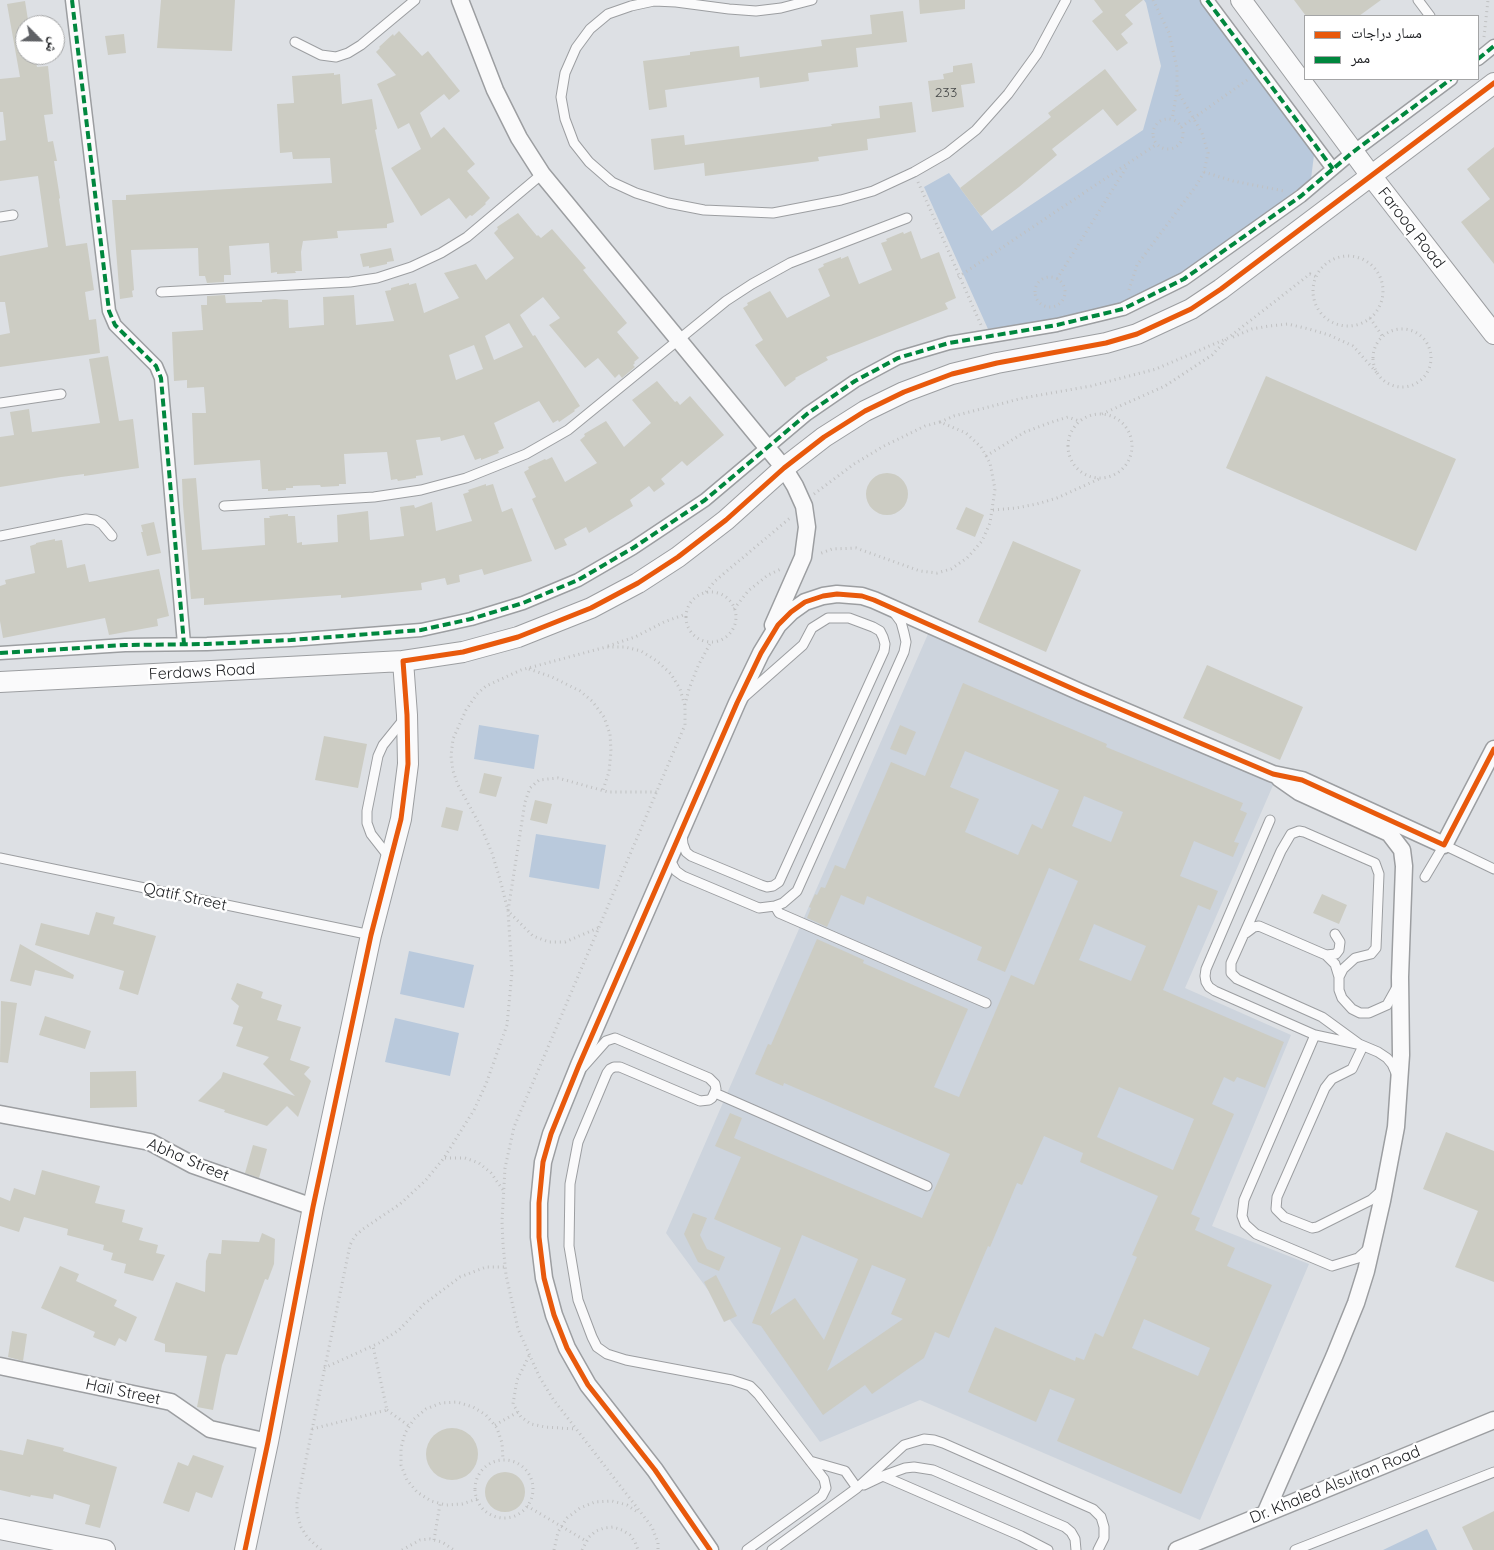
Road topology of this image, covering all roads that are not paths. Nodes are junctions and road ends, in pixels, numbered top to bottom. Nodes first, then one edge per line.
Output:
1 (72, 0) edge
2 (415, 0) edge
3 (460, 0) edge
4 (812, 0) edge
5 (1066, 0) edge
6 (1207, 0) edge
7 (1241, 0) edge
8 (1418, 0) edge
9 (1429, 15) edge
10 (295, 42) dead end
11 (1494, 46) edge
12 (1480, 57) edge
13 (1450, 80) edge
14 (1494, 84) edge
15 (1354, 152) junction
16 (1333, 168) junction
17 (542, 174) junction
18 (1372, 177) junction
19 (13, 215) dead end
20 (0, 217) edge
21 (907, 218) dead end
22 (161, 292) dead end
23 (1494, 334) edge
24 (677, 340) junction
25 (61, 394) dead end
26 (0, 403) edge
27 (767, 447) junction
28 (784, 468) junction
29 (224, 506) dead end
30 (0, 536) edge
31 (112, 536) dead end
32 (889, 607) junction
33 (184, 644) junction
34 (0, 653) edge
35 (761, 653) junction
36 (403, 661) junction
37 (0, 682) edge
38 (737, 703) junction
39 (407, 715) junction
40 (1494, 749) edge
41 (1273, 774) junction
42 (1270, 820) dead end
43 (683, 827) junction
44 (1444, 846) junction
45 (673, 851) junction
46 (0, 858) edge
47 (390, 859) junction
48 (1494, 869) edge
49 (1425, 877) dead end
50 (775, 906) junction
51 (1335, 934) dead end
52 (371, 935) junction
53 (1244, 935) junction
54 (1326, 955) junction
55 (1340, 977) junction
56 (1400, 977) junction
57 (986, 1003) dead end
58 (1315, 1035) junction
59 (1361, 1045) junction
60 (573, 1079) junction
61 (1399, 1088) junction
62 (715, 1093) junction
63 (0, 1114) edge
64 (1386, 1182) junction
65 (927, 1186) dead end
66 (313, 1207) junction
67 (1373, 1242) junction
68 (0, 1366) edge
69 (1494, 1420) edge
70 (268, 1442) junction
71 (810, 1461) junction
72 (1494, 1472) edge
73 (883, 1476) junction
74 (857, 1488) junction
75 (1265, 1514) junction
76 (0, 1529) edge
77 (106, 1550) edge
78 (245, 1550) edge
79 (710, 1550) edge
80 (747, 1550) edge
81 (772, 1550) edge
82 (1048, 1550) edge
83 (1076, 1550) edge
84 (1098, 1550) edge
85 (1177, 1550) edge
86 (1295, 1550) edge

1 - 33 street
2 - 10 lane
3 - 17 street
4 - 5 lane
6 - 16 street
7 - 15 street, Farooq Road
8 - 9 lane
11 - 12 street
13 - 15 street
14 - 18 street, Ferdaws Road
15 - 16 street
15 - 18 street, Farooq Road
16 - 27 street
17 - 22 lane
17 - 24 street
18 - 23 street, Farooq Road
18 - 28 street, Ferdaws Road
19 - 20 lane
21 - 24 lane
24 - 27 street
24 - 29 lane
25 - 26 lane
27 - 28 street
27 - 33 street
28 - 35 street
28 - 36 street, Ferdaws Road
30 - 31 lane
32 - 35 street
32 - 41 street
32 - 50 lane
33 - 34 street
35 - 38 street
36 - 37 street, Ferdaws Road
36 - 39 street
38 - 43 street
38 - 43 lane
39 - 47 street
39 - 47 lane
40 - 44 street
41 - 44 street
41 - 56 street
42 - 58 lane
43 - 45 street
44 - 48 lane
44 - 49 lane
45 - 50 lane
45 - 60 street
46 - 52 lane, Qatif Street
47 - 52 street
50 - 57 lane
51 - 54 lane
52 - 66 street
53 - 54 lane
53 - 55 lane
53 - 59 lane
54 - 55 lane
55 - 56 lane
56 - 61 street
58 - 59 lane
58 - 67 lane
59 - 61 lane
59 - 64 lane
60 - 62 lane
60 - 79 street
61 - 64 street
62 - 65 lane
62 - 71 lane
63 - 66 street, Abha Street
64 - 67 street
66 - 70 street
67 - 75 street
68 - 70 street, Hail Street
69 - 75 street, Dr. Khaled Alsultan Road
70 - 78 street
71 - 74 lane
71 - 80 lane
72 - 86 lane
73 - 74 lane
73 - 82 lane
73 - 83 lane
74 - 81 lane
74 - 84 lane
75 - 85 street, Dr. Khaled Alsultan Road
76 - 77 street

